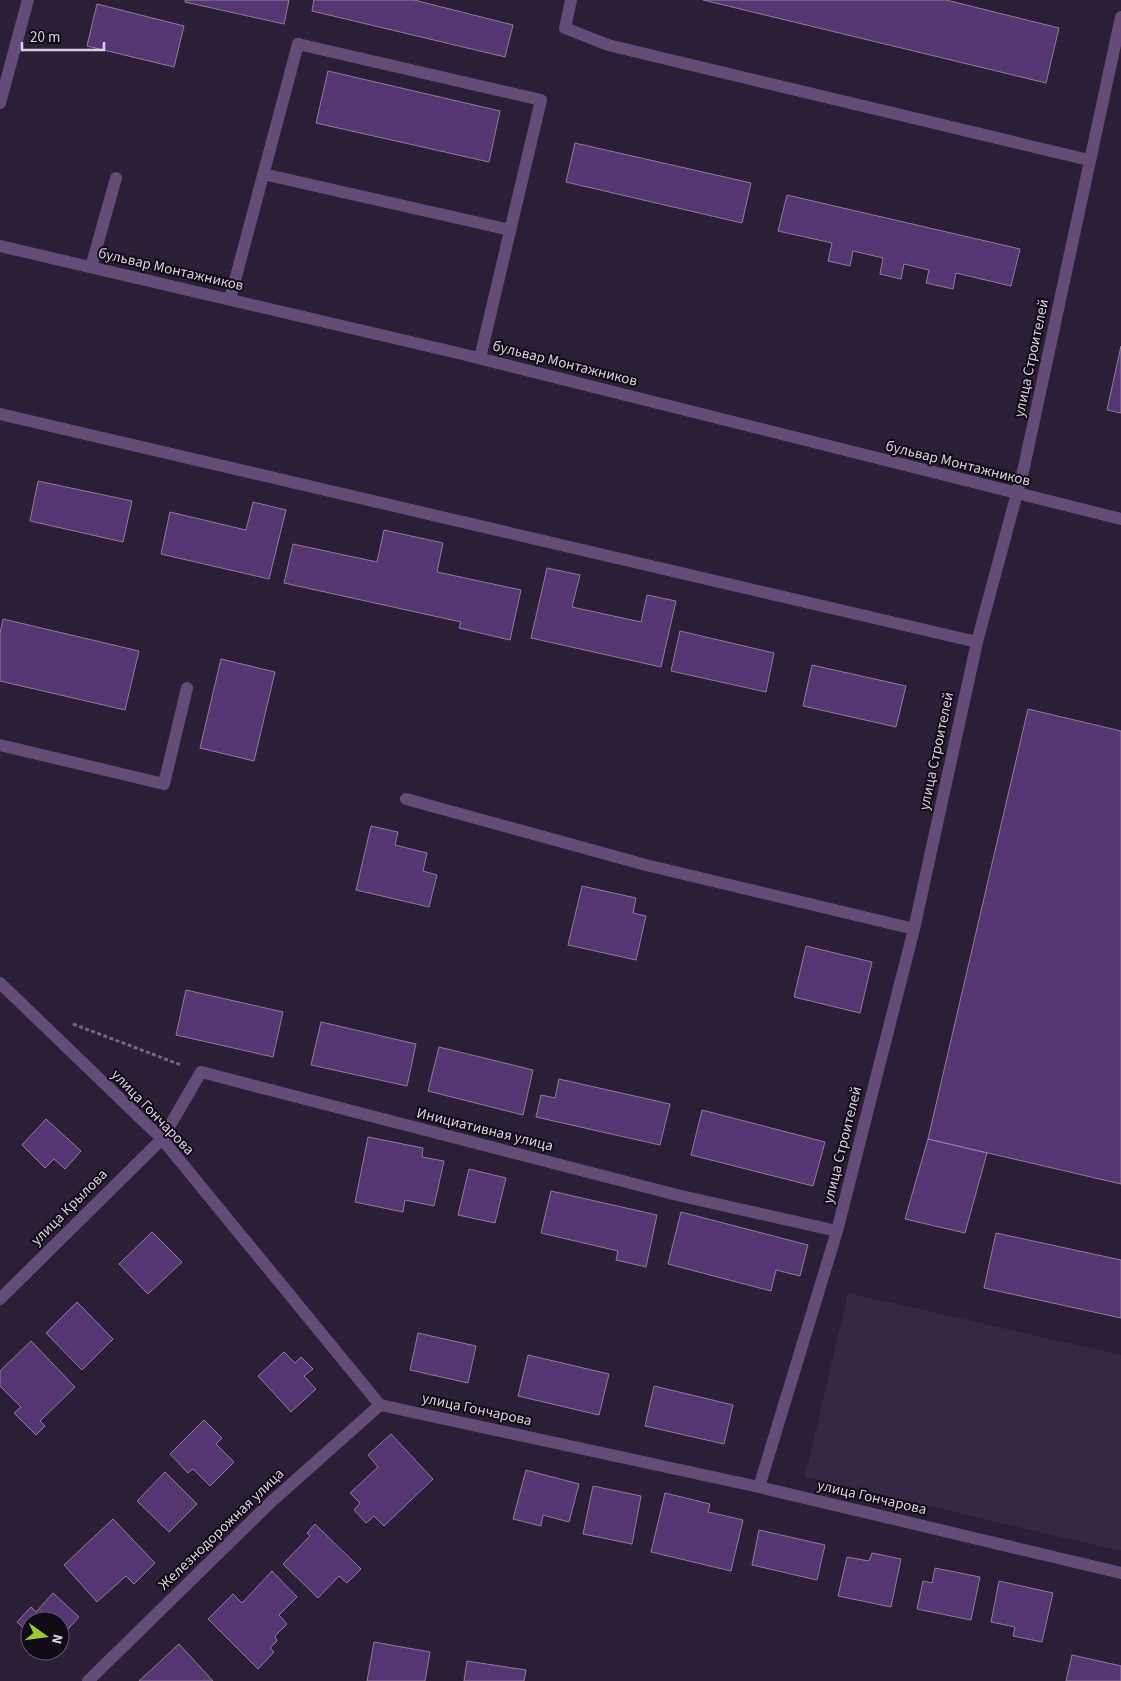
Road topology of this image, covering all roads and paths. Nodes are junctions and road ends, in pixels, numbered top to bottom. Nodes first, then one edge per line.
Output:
1 (28, 0) edge
2 (571, 0) edge
3 (1121, 17) edge
4 (0, 103) edge
5 (1089, 160) junction
6 (263, 174) junction
7 (116, 178) dead end
8 (510, 230) junction
9 (0, 246) edge
10 (91, 267) junction
11 (230, 299) junction
12 (480, 358) junction
13 (0, 414) edge
14 (1016, 494) junction
15 (1121, 519) edge
16 (977, 642) junction
17 (187, 688) dead end
18 (0, 745) edge
19 (406, 799) dead end
20 (914, 929) junction
21 (0, 983) edge
22 (66, 1021) dead end
23 (201, 1072) junction
24 (162, 1139) junction
25 (837, 1231) junction
26 (0, 1299) edge
27 (380, 1405) junction
28 (759, 1487) junction
29 (1121, 1573) edge
30 (88, 1681) edge

1 - 4 street
2 - 5 street
3 - 5 street, улица Строителей
5 - 14 street, улица Строителей
6 - 8 street
6 - 8 street
6 - 11 street
7 - 10 street
8 - 12 street
9 - 10 street, бульвар Монтажников
10 - 11 street, бульвар Монтажников
11 - 12 street, бульвар Монтажников
12 - 14 street, бульвар Монтажников
13 - 16 street
14 - 15 street, бульвар Монтажников
14 - 16 street, улица Строителей
16 - 20 street, улица Строителей
17 - 18 street
19 - 20 street
20 - 25 street, улица Строителей
21 - 24 street, улица Гончарова
22 - 23 path
23 - 24 street
23 - 25 street, Инициативная улица
24 - 26 street, улица Крылова
24 - 27 street, улица Гончарова
25 - 28 street, улица Строителей
27 - 28 street, улица Гончарова
27 - 30 street, Железнодорожная улица
28 - 29 street, улица Гончарова

